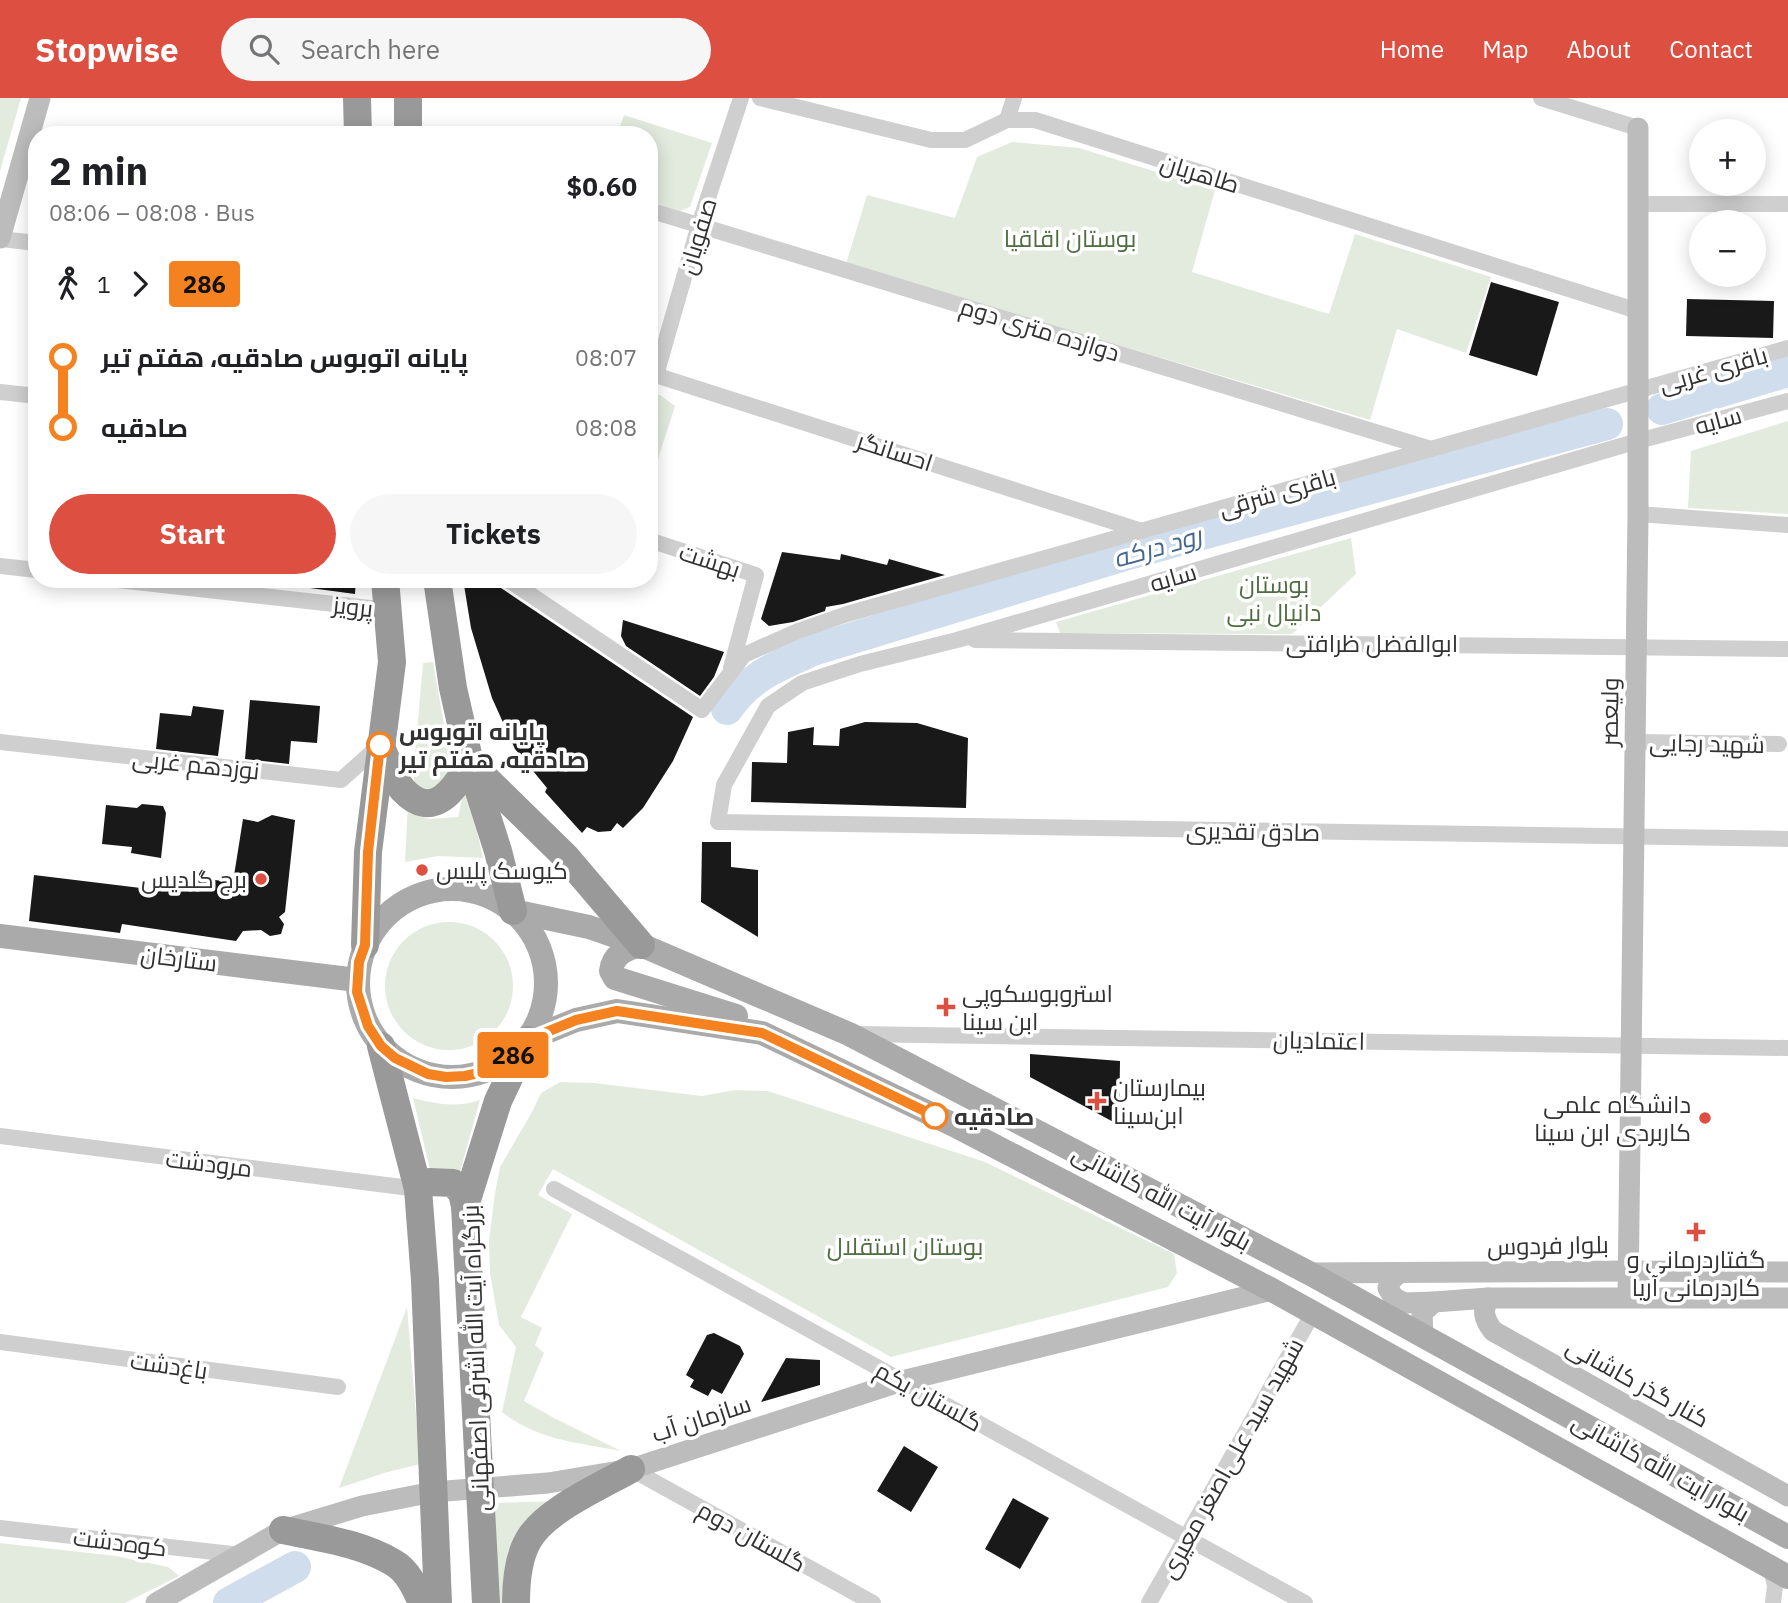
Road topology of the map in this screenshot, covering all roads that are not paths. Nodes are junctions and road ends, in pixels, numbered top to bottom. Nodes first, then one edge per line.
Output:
1 (40, 98) edge
2 (357, 98) edge
3 (408, 98) edge
4 (741, 98) edge
5 (760, 98) edge
6 (1014, 98) edge
7 (1541, 98) edge
8 (1007, 120) junction
9 (32, 126) edge
10 (358, 126) edge
11 (408, 126) edge
12 (1638, 128) joint
13 (28, 140) edge
14 (1638, 204) junction
15 (1788, 204) edge
16 (658, 213) edge
17 (699, 225) junction
18 (0, 238) edge
19 (28, 242) edge
20 (1638, 311) junction
21 (1788, 348) edge
22 (658, 358) edge
23 (658, 376) edge
24 (1638, 390) junction
25 (0, 392) edge
26 (28, 395) edge
27 (1788, 401) edge
28 (1638, 441) junction
29 (1431, 449) junction
30 (1638, 514) junction
31 (1788, 525) edge
32 (1142, 531) junction
33 (658, 543) edge
34 (0, 566) edge
35 (28, 569) edge
36 (190, 588) edge
37 (386, 588) edge
38 (438, 588) edge
39 (520, 588) edge
40 (388, 610) junction
41 (957, 640) junction
42 (1636, 646) junction
43 (1788, 649) edge
44 (730, 670) junction
45 (0, 742) edge
46 (1635, 742) junction
47 (1779, 744) dead end
48 (380, 745) junction
49 (470, 764) junction
50 (718, 822) joint
51 (1634, 836) junction
52 (1788, 839) edge
53 (513, 911) junction
54 (0, 936) edge
55 (365, 945) junction
56 (640, 945) junction
57 (357, 980) junction
58 (762, 1033) junction
59 (849, 1034) junction
60 (527, 1040) junction
61 (1632, 1044) junction
62 (381, 1046) junction
63 (1788, 1048) edge
64 (0, 1136) edge
65 (418, 1189) junction
66 (554, 1189) dead end
67 (465, 1206) junction
68 (1630, 1271) junction
69 (1781, 1272) edge
70 (1308, 1273) junction
71 (1399, 1273) junction
72 (1272, 1290) junction
73 (1628, 1297) junction
74 (1488, 1298) junction
75 (1783, 1300) edge
76 (1434, 1302) junction
77 (1313, 1312) junction
78 (1423, 1335) junction
79 (0, 1342) edge
80 (902, 1381) junction
81 (338, 1387) dead end
82 (631, 1469) junction
83 (480, 1487) junction
84 (434, 1492) junction
85 (1788, 1496) edge
86 (0, 1528) edge
87 (283, 1530) junction
88 (1186, 1537) junction
89 (1788, 1537) edge
90 (241, 1555) junction
91 (1780, 1572) edge
92 (156, 1603) edge
93 (422, 1603) edge
94 (438, 1603) edge
95 (486, 1603) edge
96 (516, 1603) edge
97 (873, 1603) edge
98 (1149, 1603) edge
99 (1305, 1603) edge
100 (1773, 1603) edge

1 - 9 main road
2 - 10 highway
3 - 11 highway
4 - 17 street, صفویان
5 - 8 street, طاهریان
6 - 8 street
7 - 12 street
8 - 20 street, طاهریان
12 - 14 main road, ولیعصر
13 - 18 main road
14 - 15 street
14 - 20 main road, ولیعصر
16 - 17 street, دوازده متری دوم
17 - 22 street, صفویان
17 - 29 street, دوازده متری دوم
18 - 19 street
20 - 24 main road, ولیعصر
21 - 24 street, باقری غربی
23 - 32 street, احسانگر
24 - 28 main road, ولیعصر
24 - 29 street, باقری شرقی
25 - 26 street
27 - 28 street, سایه
28 - 30 main road, ولیعصر
28 - 41 street, سایه
29 - 32 street, باقری شرقی
30 - 31 street
30 - 42 main road, ولیعصر
32 - 44 street, باقری شرقی
33 - 44 street, بهشت
34 - 35 street
36 - 40 street, پرویز
37 - 40 highway
38 - 49 highway
39 - 44 street, باقری شرقی
40 - 48 highway
41 - 42 street, ابوالفضل ظرافتی
41 - 50 street, سایه
42 - 43 street, ابوالفضل ظرافتی
42 - 46 main road, ولیعصر
45 - 48 street, نوزدهم غربی
46 - 47 street, شهید رجایی
46 - 51 main road, ولیعصر
48 - 49 highway
48 - 55 highway
49 - 53 highway
49 - 56 highway
50 - 51 street, صادق تقدیری
51 - 52 street, صادق تقدیری
51 - 61 main road, ولیعصر
53 - 55 main road
53 - 56 main road, بلوار آیت الله کاشانی
53 - 60 main road
54 - 57 main road, ستارخان
55 - 57 main road
56 - 58 main road
56 - 59 main road, بلوار آیت الله کاشانی
57 - 62 main road
58 - 60 main road, بلوار آیت الله کاشانی
58 - 72 main road, بلوار آیت الله کاشانی
59 - 61 street, اعتمادیان
59 - 70 main road, بلوار آیت الله کاشانی
60 - 62 main road
60 - 67 highway, بزرگراه آیت الله اشرفی اصفهانی
61 - 63 street, اعتمادیان
61 - 68 main road, ولیعصر
62 - 65 highway, بزرگراه آیت الله اشرفی اصفهانی
64 - 65 street, مرودشت
65 - 67 highway
65 - 84 highway, بزرگراه آیت الله اشرفی اصفهانی
66 - 80 street, گلستان یکم
67 - 83 highway, بزرگراه آیت الله اشرفی اصفهانی
68 - 69 main road, بلوار فردوس
68 - 71 main road, بلوار فردوس
68 - 73 main road, ولیعصر
69 - 75 main road
70 - 71 main road, بلوار فردوس
70 - 78 main road, بلوار آیت الله کاشانی
71 - 76 main road
72 - 77 main road, بلوار آیت الله کاشانی
72 - 80 main road, سازمان آب
73 - 74 main road
73 - 75 main road
74 - 76 main road
74 - 85 main road, کنار گذر کاشانی
76 - 78 main road
77 - 88 street, شهید سید علی‌اصغر معیری
77 - 91 main road, بلوار آیت الله کاشانی
78 - 89 main road, بلوار آیت الله کاشانی
79 - 81 street, باغ‌دشت
80 - 82 main road, سازمان آب
80 - 88 street, گلستان یکم
82 - 83 main road, سازمان آب
82 - 96 highway
82 - 97 street, گلستان دوم
83 - 84 main road, سازمان آب
83 - 95 highway, بزرگراه آیت الله اشرفی اصفهانی
84 - 87 main road, سازمان آب
84 - 94 highway, بزرگراه آیت الله اشرفی اصفهانی
86 - 90 street, کوه‌دشت
87 - 90 main road, سازمان آب
87 - 93 highway
88 - 98 street, شهید سید علی‌اصغر معیری
88 - 99 street, گلستان یکم
90 - 92 main road, سازمان آب
91 - 100 street

